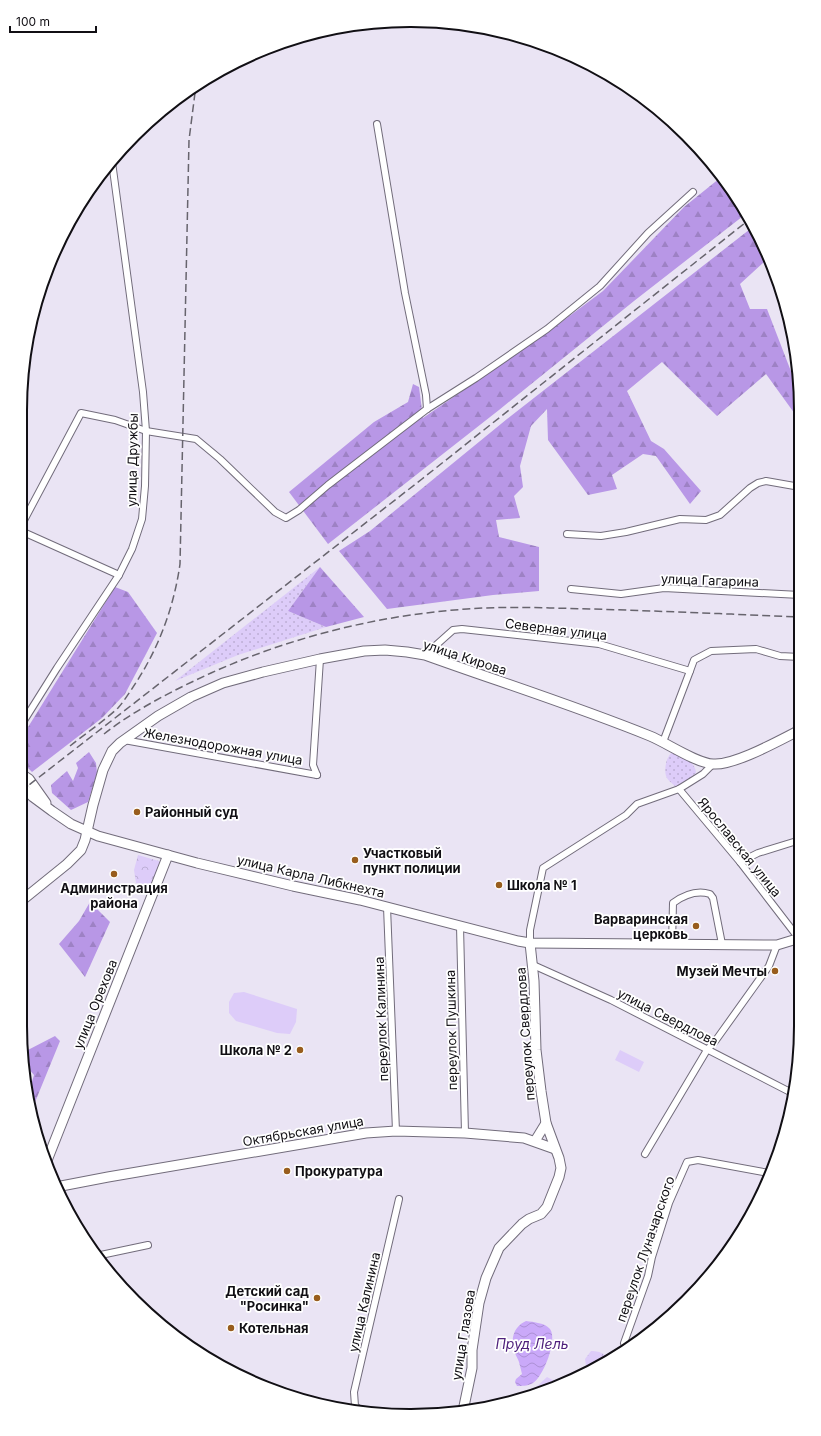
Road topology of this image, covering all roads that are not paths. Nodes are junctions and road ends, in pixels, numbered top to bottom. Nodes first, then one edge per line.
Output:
1 (377, 124) dead end
2 (113, 169) edge
3 (693, 192) dead end
4 (427, 409) junction
5 (146, 431) junction
6 (794, 486) edge
7 (27, 515) edge
8 (27, 534) edge
9 (567, 534) dead end
10 (119, 575) junction
11 (570, 589) dead end
12 (794, 595) edge
13 (425, 655) junction
14 (794, 657) edge
15 (320, 659) junction
16 (690, 671) junction
17 (27, 717) edge
18 (794, 733) edge
19 (124, 740) junction
20 (663, 742) junction
21 (713, 764) junction
22 (27, 778) edge
23 (679, 789) junction
24 (27, 792) edge
25 (52, 811) junction
26 (86, 832) junction
27 (794, 842) edge
28 (168, 855) junction
29 (740, 862) junction
30 (27, 896) edge
31 (387, 907) junction
32 (460, 926) junction
33 (794, 931) edge
34 (794, 940) edge
35 (530, 943) junction
36 (672, 944) junction
37 (722, 944) junction
38 (777, 944) junction
39 (533, 965) junction
40 (707, 1050) junction
41 (788, 1091) edge
42 (546, 1123) junction
43 (396, 1131) junction
44 (465, 1134) junction
45 (534, 1141) junction
46 (555, 1149) junction
47 (645, 1154) dead end
48 (49, 1155) edge
49 (765, 1172) edge
50 (63, 1186) edge
51 (399, 1199) dead end
52 (148, 1245) dead end
53 (103, 1255) edge
54 (625, 1343) edge
55 (355, 1405) edge
56 (464, 1405) edge

1 - 4 street
2 - 5 street, улица Дружбы
3 - 4 street
4 - 5 street
5 - 7 street
5 - 10 street, улица Дружбы
6 - 9 street
8 - 10 street
10 - 17 street, улица Дружбы
11 - 12 street, улица Гагарина
13 - 15 street, улица Кирова
13 - 16 street, Северная улица
13 - 20 street, улица Кирова
14 - 16 street
15 - 19 street, улица Кирова
15 - 19 street, Железнодорожная улица
16 - 20 street
18 - 21 street, улица Кирова
19 - 26 street, улица Кирова
20 - 21 street, улица Кирова
21 - 23 street
22 - 25 street
23 - 29 street, Ярославская улица
23 - 35 street
24 - 25 street, улица Карла Либкнехта
25 - 26 street, улица Карла Либкнехта
26 - 28 street, улица Карла Либкнехта
26 - 30 street, улица Кирова
27 - 29 street
28 - 31 street, улица Карла Либкнехта
28 - 48 street, улица Орехова
29 - 33 street, Ярославская улица
31 - 32 street, улица Карла Либкнехта
31 - 43 street, переулок Калинина
32 - 35 street, улица Карла Либкнехта
32 - 44 street, переулок Пушкина
34 - 38 street, улица Карла Либкнехта
35 - 36 street, улица Карла Либкнехта
35 - 39 street, переулок Свердлова
36 - 37 street, улица Карла Либкнехта
36 - 37 street
37 - 38 street, улица Карла Либкнехта
38 - 40 street
39 - 40 street, улица Свердлова
39 - 42 street, переулок Свердлова
40 - 41 street, улица Свердлова
40 - 47 street
42 - 45 street
42 - 46 street, переулок Свердлова
43 - 44 street, Октябрьская улица
43 - 50 street, Октябрьская улица
44 - 45 street, Октябрьская улица
45 - 46 street, Октябрьская улица
46 - 56 street, улица Глазова
49 - 54 street, переулок Луначарского
51 - 55 street, улица Калинина
52 - 53 street

